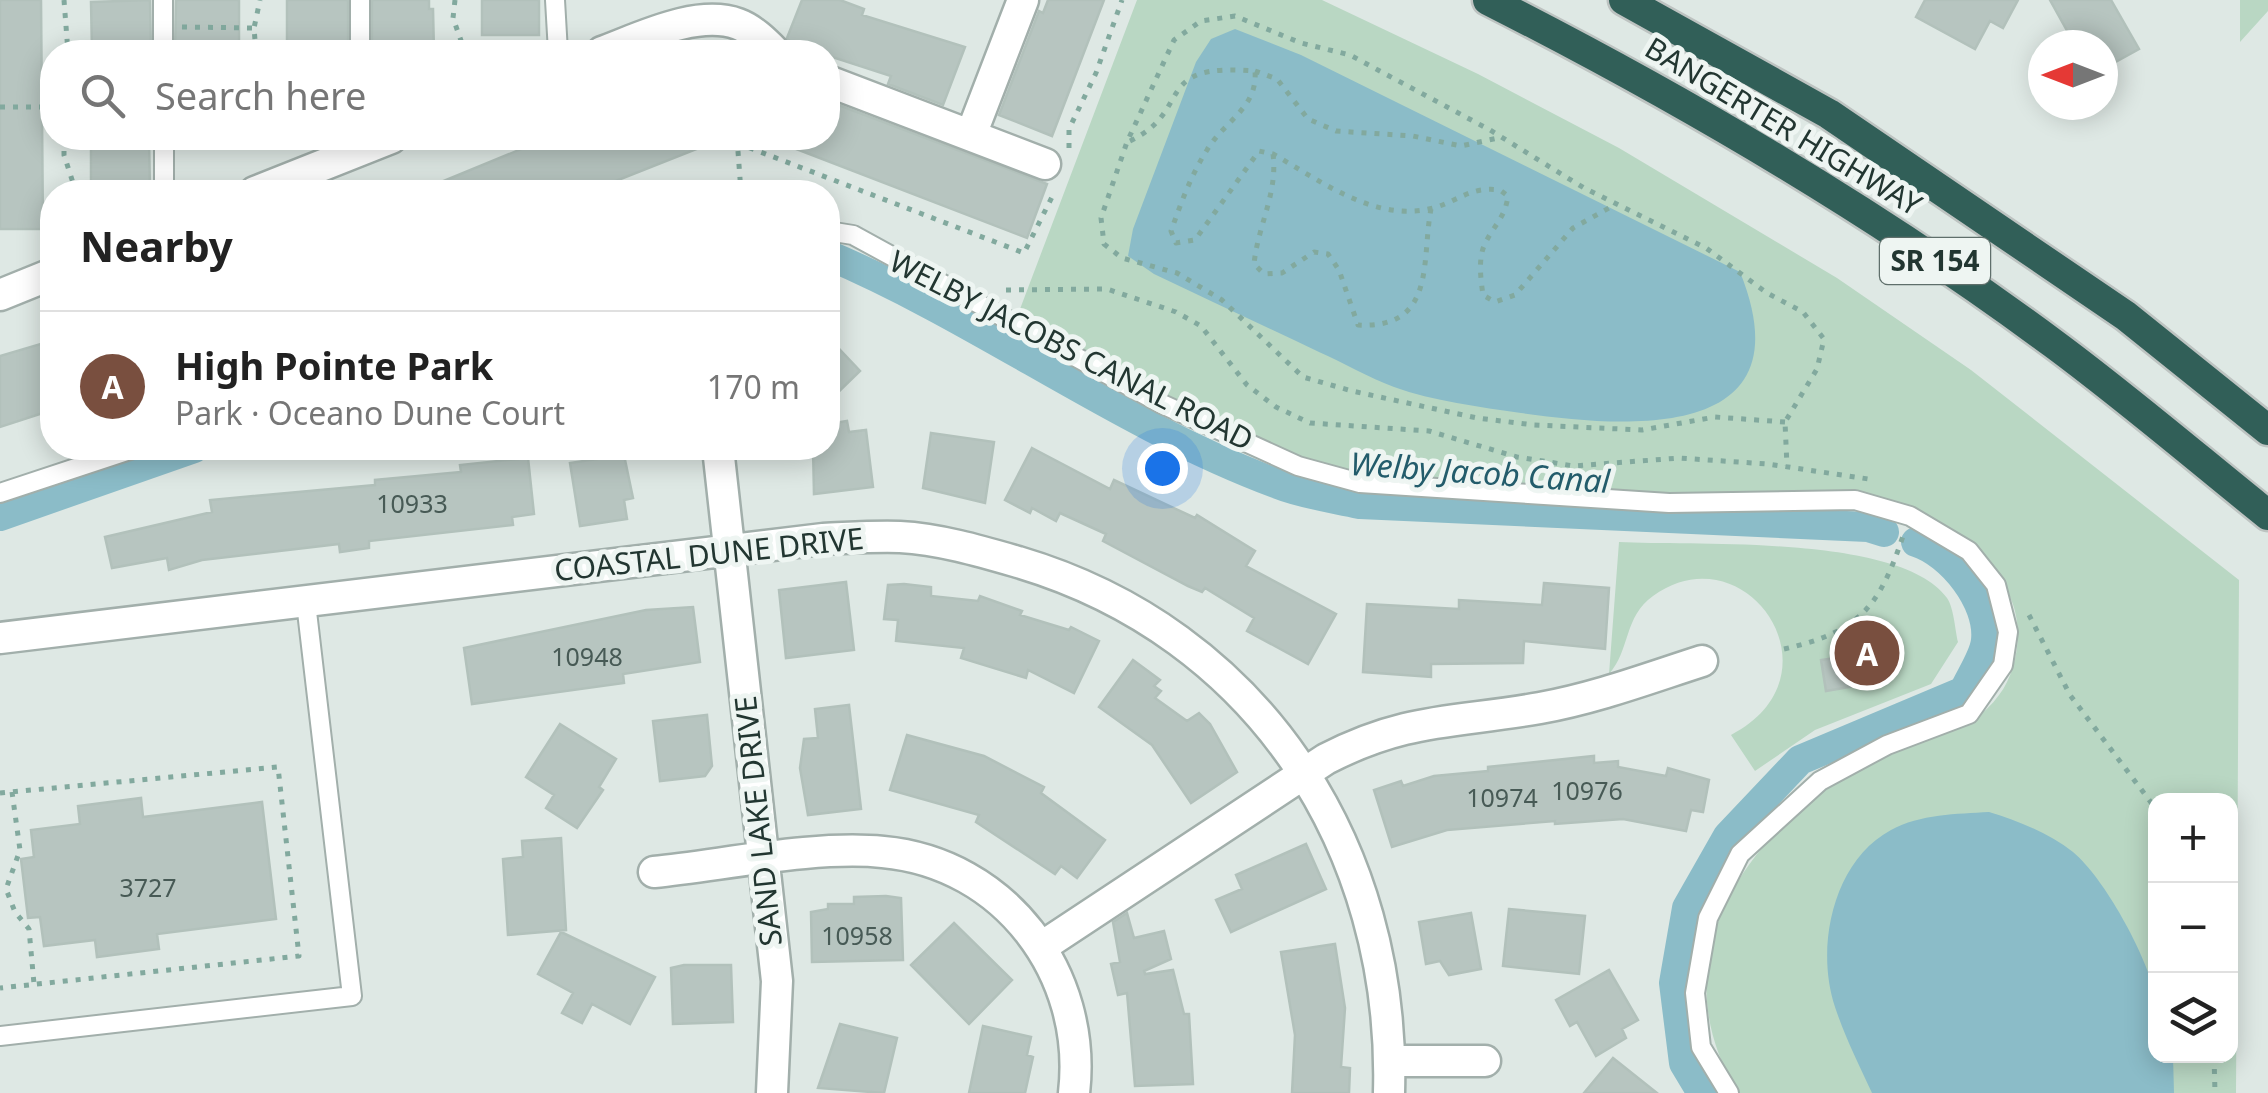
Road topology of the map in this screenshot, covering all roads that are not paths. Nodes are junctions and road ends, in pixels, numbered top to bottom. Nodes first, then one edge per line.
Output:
1 (163, 0) edge
2 (360, 0) edge
3 (556, 0) edge
4 (1023, 0) edge
5 (1488, 0) edge
6 (1624, 0) edge
7 (744, 12) edge
8 (163, 40) edge
9 (360, 40) edge
10 (558, 40) edge
11 (634, 40) edge
12 (766, 40) edge
13 (840, 86) edge
14 (971, 135) junction
15 (164, 150) edge
16 (353, 150) edge
17 (1044, 164) dead end
18 (164, 180) edge
19 (282, 180) edge
20 (840, 233) edge
21 (40, 279) edge
22 (0, 295) edge
23 (2268, 430) edge
24 (101, 460) edge
25 (719, 460) edge
26 (0, 494) edge
27 (2268, 515) edge
28 (728, 549) junction
29 (306, 603) junction
30 (0, 638) edge
31 (1702, 660) dead end
32 (1305, 773) junction
33 (764, 860) junction
34 (654, 872) dead end
35 (1043, 946) junction
36 (0, 1036) edge
37 (1390, 1061) junction
38 (1484, 1061) dead end
39 (772, 1093) edge
40 (1074, 1093) edge
41 (1389, 1093) edge
42 (1729, 1093) edge

1 - 8 lane
2 - 9 lane
3 - 10 lane
4 - 14 street
5 - 27 highway, BANGERTER HIGHWAY / SR 154
6 - 23 highway, BANGERTER HIGHWAY / SR 154
7 - 11 street
7 - 12 street
13 - 14 street
14 - 17 street
15 - 18 lane
16 - 19 street
20 - 42 lane, WELBY JACOBS CANAL ROAD
21 - 22 street
24 - 26 lane
25 - 28 street, SAND LAKE DRIVE
28 - 29 street, COASTAL DUNE DRIVE
28 - 32 street, COASTAL DUNE DRIVE
28 - 33 street, SAND LAKE DRIVE
29 - 30 street, COASTAL DUNE DRIVE
29 - 36 lane
31 - 32 street
32 - 35 street
32 - 37 street, COASTAL DUNE DRIVE
33 - 34 street
33 - 35 street
33 - 39 street, SAND LAKE DRIVE
35 - 40 street
37 - 38 street
37 - 41 street, COASTAL DUNE DRIVE

